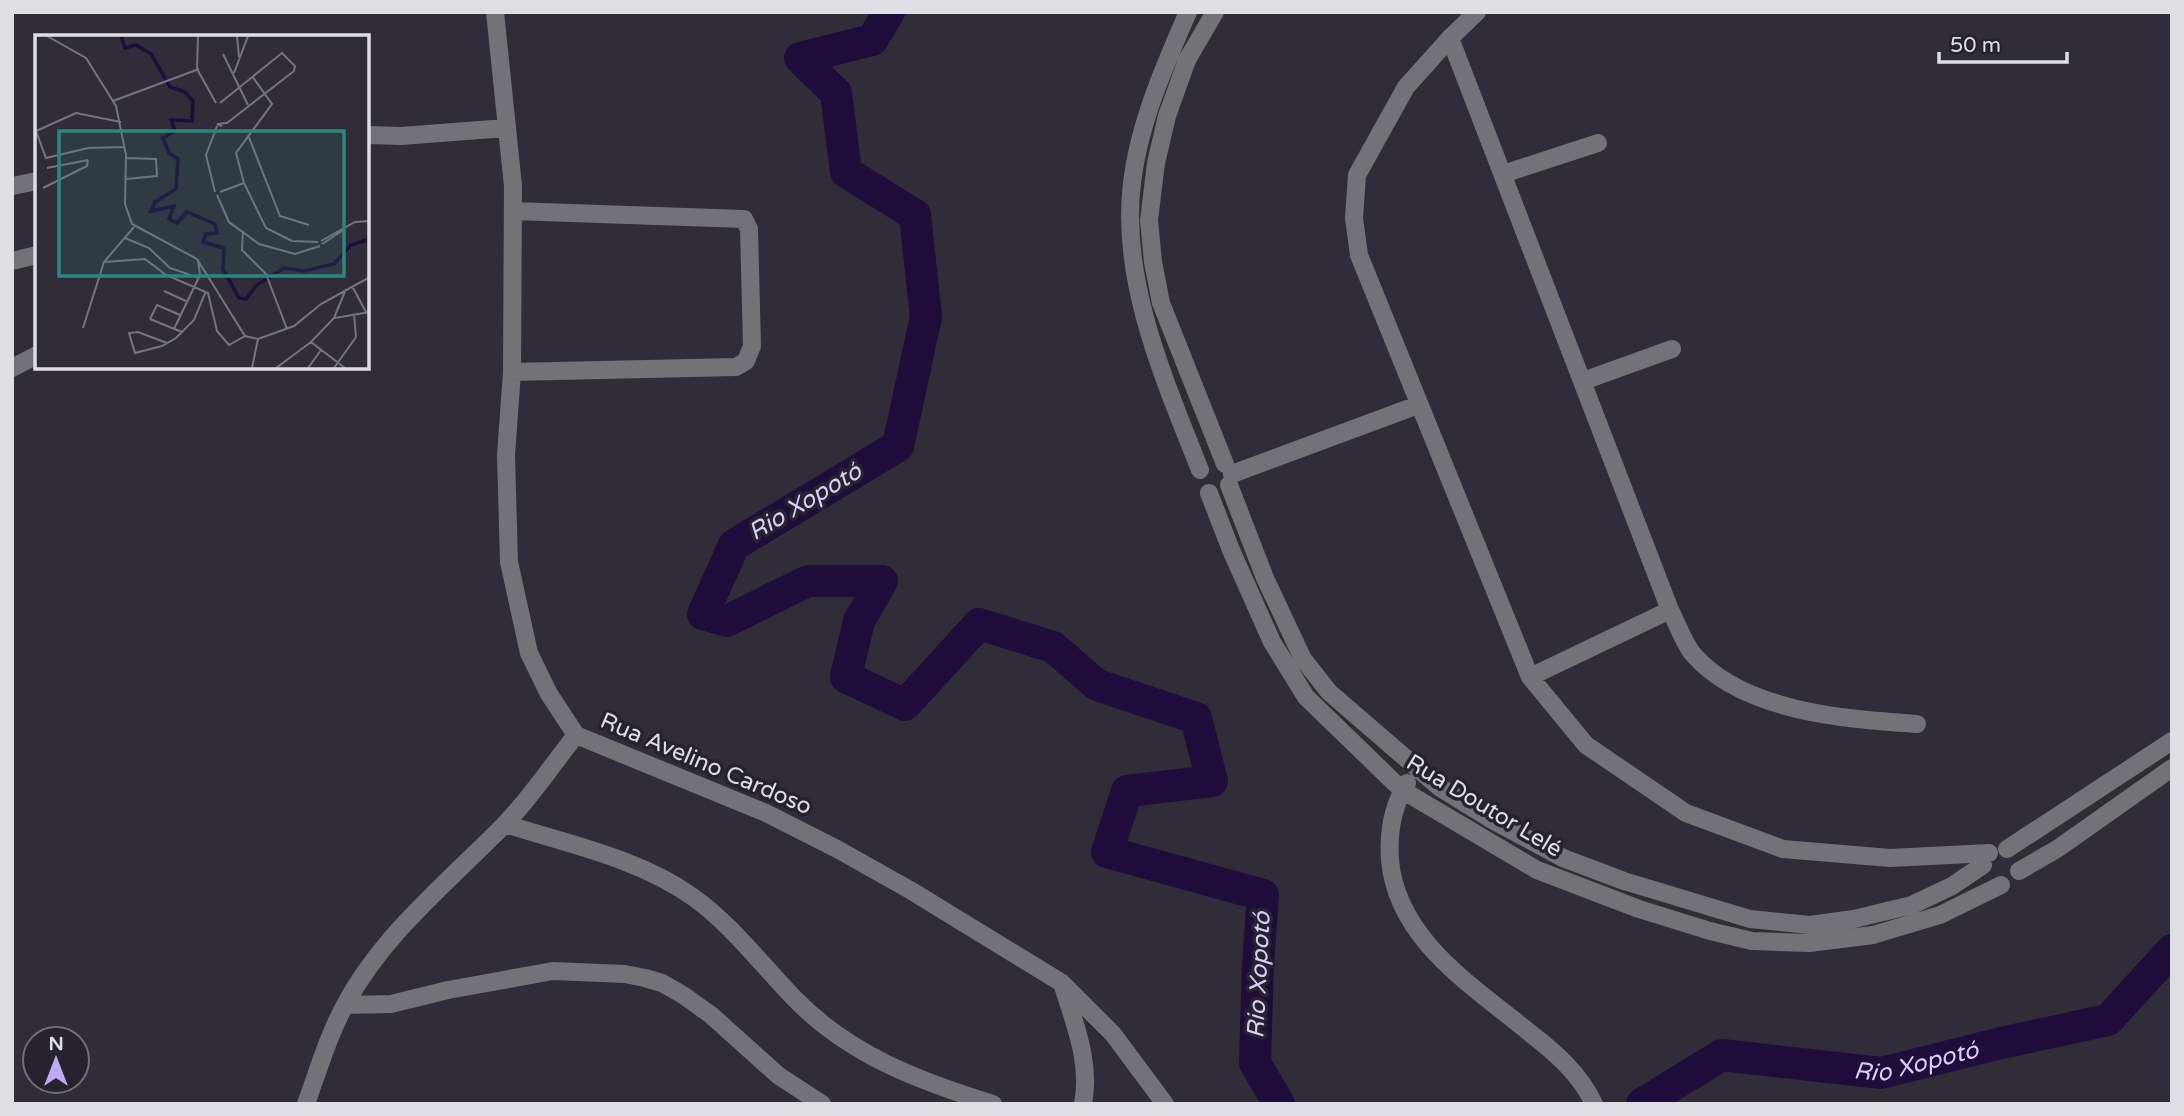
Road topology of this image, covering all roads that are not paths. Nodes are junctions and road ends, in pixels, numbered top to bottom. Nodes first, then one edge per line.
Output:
1 (495, 12) edge
2 (1188, 12) edge
3 (1215, 12) edge
4 (1477, 12) edge
5 (1450, 38) junction
6 (506, 128) junction
7 (369, 135) edge
8 (1598, 143) dead end
9 (1503, 174) junction
10 (35, 181) edge
11 (12, 186) edge
12 (513, 211) junction
13 (35, 255) edge
14 (12, 261) edge
15 (1672, 349) dead end
16 (35, 356) edge
17 (12, 368) edge
18 (512, 372) junction
19 (1583, 381) junction
20 (1418, 405) junction
21 (1200, 470) junction
22 (1229, 474) junction
23 (1209, 492) junction
24 (1670, 610) junction
25 (1530, 677) junction
26 (1917, 724) dead end
27 (576, 735) junction
28 (2172, 741) edge
29 (1416, 768) junction
30 (2172, 768) edge
31 (1439, 787) junction
32 (1402, 790) junction
33 (1422, 802) junction
34 (1390, 823) junction
35 (505, 824) junction
36 (2007, 849) junction
37 (1986, 859) junction
38 (2020, 871) junction
39 (2001, 885) junction
40 (1062, 983) junction
41 (345, 1005) junction
42 (1592, 1099) edge
43 (306, 1104) edge
44 (821, 1104) edge
45 (993, 1104) edge
46 (1083, 1104) edge
47 (1166, 1104) edge

1 - 6 street, Rua Avelino Cardoso
2 - 21 street
3 - 22 street, Rua Doutor Lelé
4 - 5 street
5 - 9 street
5 - 20 street
6 - 7 street
6 - 12 street, Rua Avelino Cardoso
8 - 9 street
9 - 19 street
10 - 11 street
12 - 18 street, Rua Avelino Cardoso
12 - 18 street
13 - 14 street
15 - 19 street
16 - 17 street
18 - 27 street, Rua Avelino Cardoso
19 - 24 street
20 - 22 street
20 - 25 street
21 - 22 street
21 - 23 street
22 - 23 street
22 - 29 street, Rua Doutor Lelé
23 - 32 street, Rua Doutor Lelé
24 - 25 street
24 - 26 street
25 - 37 street
27 - 35 street
27 - 40 street, Rua Avelino Cardoso
28 - 36 street
29 - 31 street, Rua Doutor Lelé
29 - 32 street
30 - 38 street
31 - 33 street
31 - 37 street, Rua Doutor Lelé
32 - 33 street, Rua Doutor Lelé
32 - 34 street
33 - 34 street
33 - 39 street, Rua Doutor Lelé
34 - 42 street
35 - 41 street
35 - 45 street
36 - 37 street
36 - 38 street
37 - 39 street
38 - 39 street
40 - 46 street
40 - 47 street, Rua Avelino Cardoso
41 - 43 street
41 - 44 street

